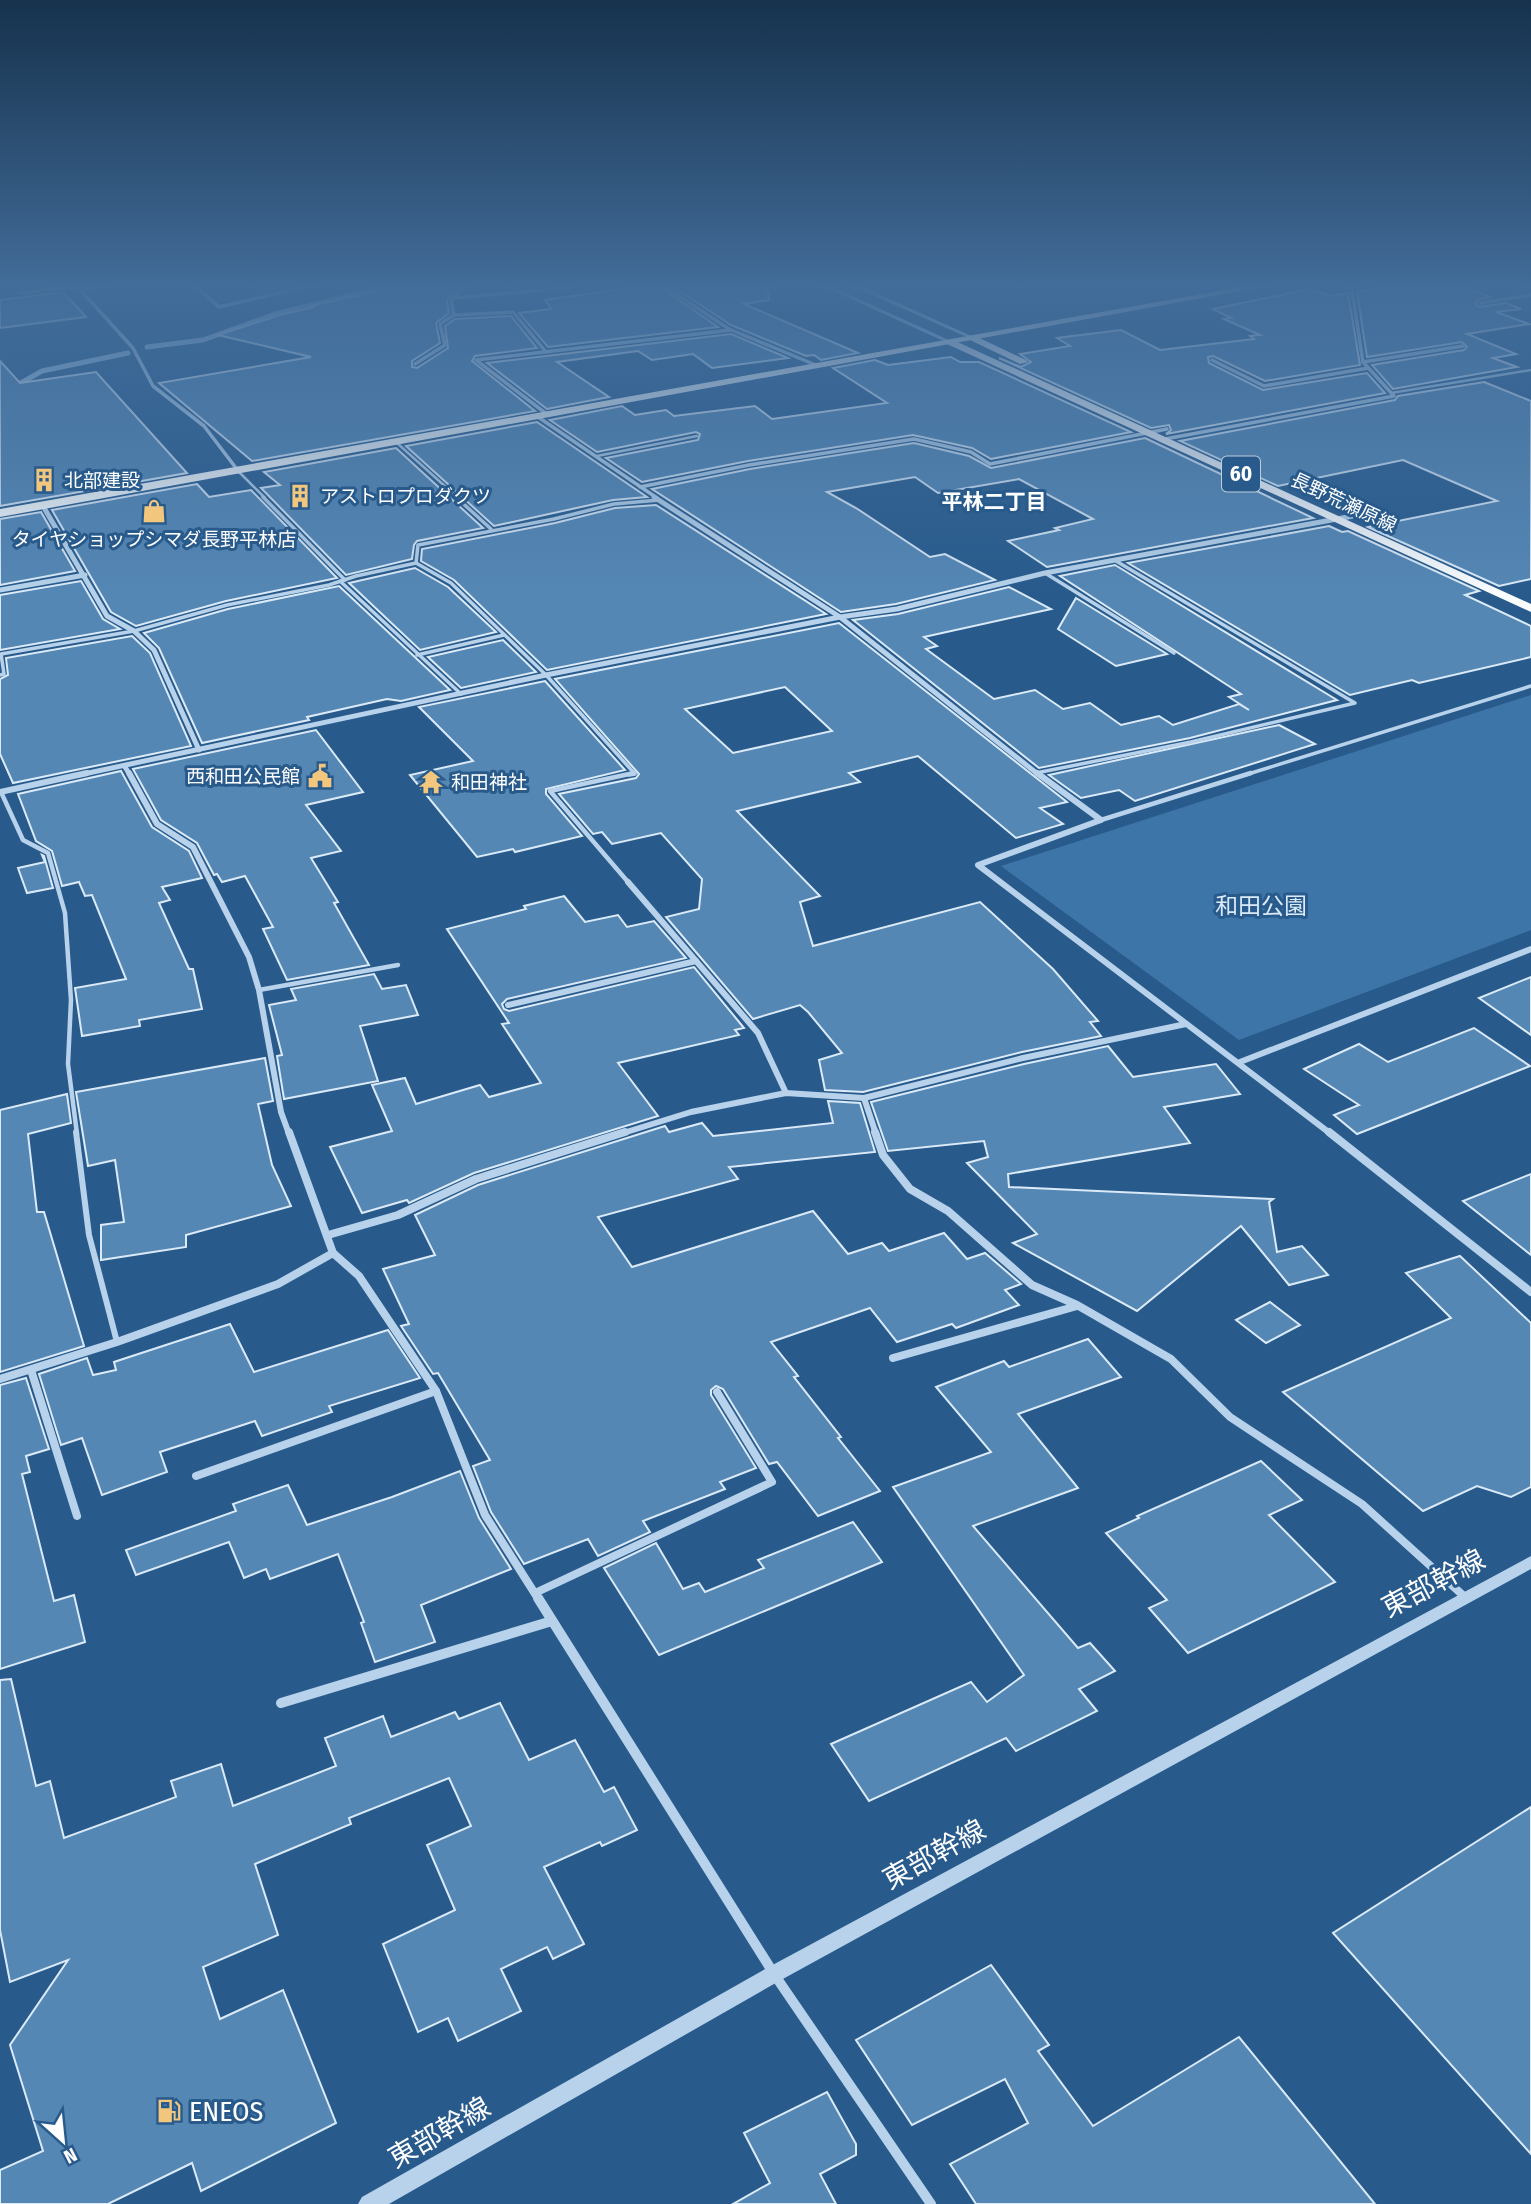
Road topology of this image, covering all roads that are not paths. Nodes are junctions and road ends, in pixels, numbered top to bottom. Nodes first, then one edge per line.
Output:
1 (154, 387) edge
2 (508, 387) edge
3 (708, 387) edge
4 (1051, 387) edge
5 (1073, 387) edge
6 (1385, 387) edge
7 (1428, 387) edge
8 (1391, 393) junction
9 (543, 416) junction
10 (1152, 432) junction
11 (1166, 434) junction
12 (697, 436) dead end
13 (1181, 436) junction
14 (397, 443) junction
15 (597, 456) junction
16 (239, 472) junction
17 (639, 487) junction
18 (661, 500) junction
19 (43, 506) junction
20 (0, 513) edge
21 (1353, 516) junction
22 (1338, 519) junction
23 (491, 529) junction
24 (1116, 561) junction
25 (416, 563) junction
26 (1045, 573) junction
27 (85, 575) junction
28 (342, 581) junction
29 (0, 590) edge
30 (1531, 597) edge
31 (1531, 608) edge
32 (840, 617) junction
33 (134, 631) junction
34 (504, 635) junction
35 (1174, 653) dead end
36 (417, 655) junction
37 (0, 675) edge
38 (546, 675) junction
39 (1531, 685) edge
40 (461, 694) junction
41 (199, 750) junction
42 (125, 767) junction
43 (1036, 773) junction
44 (1, 792) edge
45 (1101, 820) junction
46 (628, 881) joint
47 (1531, 949) edge
48 (696, 961) junction
49 (398, 965) dead end
50 (258, 990) junction
51 (508, 1005) dead end
52 (1186, 1024) junction
53 (1240, 1062) junction
54 (786, 1093) junction
55 (864, 1097) junction
56 (328, 1235) junction
57 (333, 1253) junction
58 (1531, 1292) edge
59 (1077, 1305) junction
60 (117, 1342) junction
61 (893, 1358) dead end
62 (31, 1370) junction
63 (0, 1379) edge
64 (436, 1391) junction
65 (717, 1392) dead end
66 (196, 1476) dead end
67 (77, 1516) dead end
68 (1531, 1562) edge
69 (535, 1593) junction
70 (1466, 1598) junction
71 (552, 1620) junction
72 (281, 1703) dead end
73 (774, 1974) junction
74 (369, 2204) edge
75 (931, 2204) edge

1 - 16 street
2 - 9 street
3 - 9 highway
4 - 10 main road, 長野荒瀬原線 / 60
5 - 11 main road, 長野荒瀬原線 / 60
6 - 8 street
7 - 8 lane
8 - 13 street
9 - 14 highway
9 - 15 street
10 - 11 main road, 長野荒瀬原線 / 60
10 - 17 street
11 - 13 main road, 長野荒瀬原線 / 60
11 - 22 main road, 長野荒瀬原線 / 60
12 - 15 lane
13 - 21 main road, 長野荒瀬原線 / 60
14 - 16 highway
14 - 23 lane
15 - 17 street
16 - 19 highway
16 - 28 lane
17 - 18 street
18 - 23 lane
18 - 32 street
19 - 20 highway
19 - 27 street
21 - 22 street
21 - 30 main road, 長野荒瀬原線 / 60
22 - 24 street
22 - 31 main road, 長野荒瀬原線 / 60
23 - 25 lane
24 - 26 street
24 - 43 lane
25 - 28 lane
25 - 34 lane
26 - 32 street
26 - 35 lane
27 - 29 street
27 - 33 street
28 - 33 lane
28 - 36 lane
32 - 38 street
32 - 43 street
33 - 37 lane
33 - 41 street
34 - 36 lane
34 - 38 lane
36 - 40 lane
38 - 40 street
38 - 46 lane
39 - 45 lane
40 - 41 street
41 - 42 street
42 - 44 street
42 - 50 street
43 - 45 street
44 - 60 lane
45 - 52 street
46 - 48 street
47 - 53 street
48 - 51 street
48 - 54 street
49 - 50 lane
50 - 56 street
52 - 53 street
52 - 55 street
53 - 58 street
54 - 55 street
54 - 56 street
55 - 59 street
56 - 57 street
57 - 60 street
57 - 64 street
59 - 61 street
59 - 70 street
60 - 62 street
62 - 63 street
62 - 67 street
64 - 66 street
64 - 69 street
65 - 69 street
68 - 70 street, 東部幹線
69 - 71 street
70 - 73 street, 東部幹線
71 - 72 street
71 - 73 street
73 - 74 street, 東部幹線
73 - 75 street

